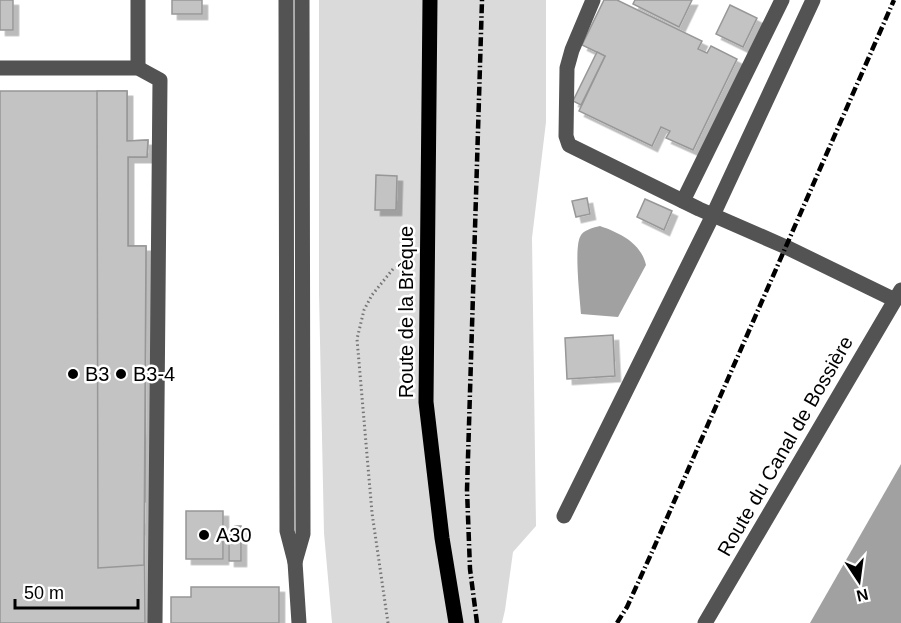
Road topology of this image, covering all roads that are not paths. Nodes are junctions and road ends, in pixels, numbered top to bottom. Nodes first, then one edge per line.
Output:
1 (138, 0) edge
2 (286, 0) edge
3 (302, 0) edge
4 (430, 0) edge
5 (593, 0) edge
6 (782, 0) edge
7 (813, 0) edge
8 (0, 68) edge
9 (138, 68) junction
10 (683, 201) junction
11 (713, 215) junction
12 (898, 295) edge
13 (564, 516) dead end
14 (295, 562) junction
15 (155, 623) edge
16 (300, 623) edge
17 (456, 623) edge
18 (705, 623) edge

1 - 9 street
2 - 14 street
3 - 14 street
4 - 17 main road, Route de la Brèque
5 - 10 street
6 - 10 street
7 - 11 street
8 - 9 street
9 - 15 street
10 - 11 street
11 - 12 street
11 - 13 street
12 - 18 street, Route du Canal de Bossière
14 - 16 street

